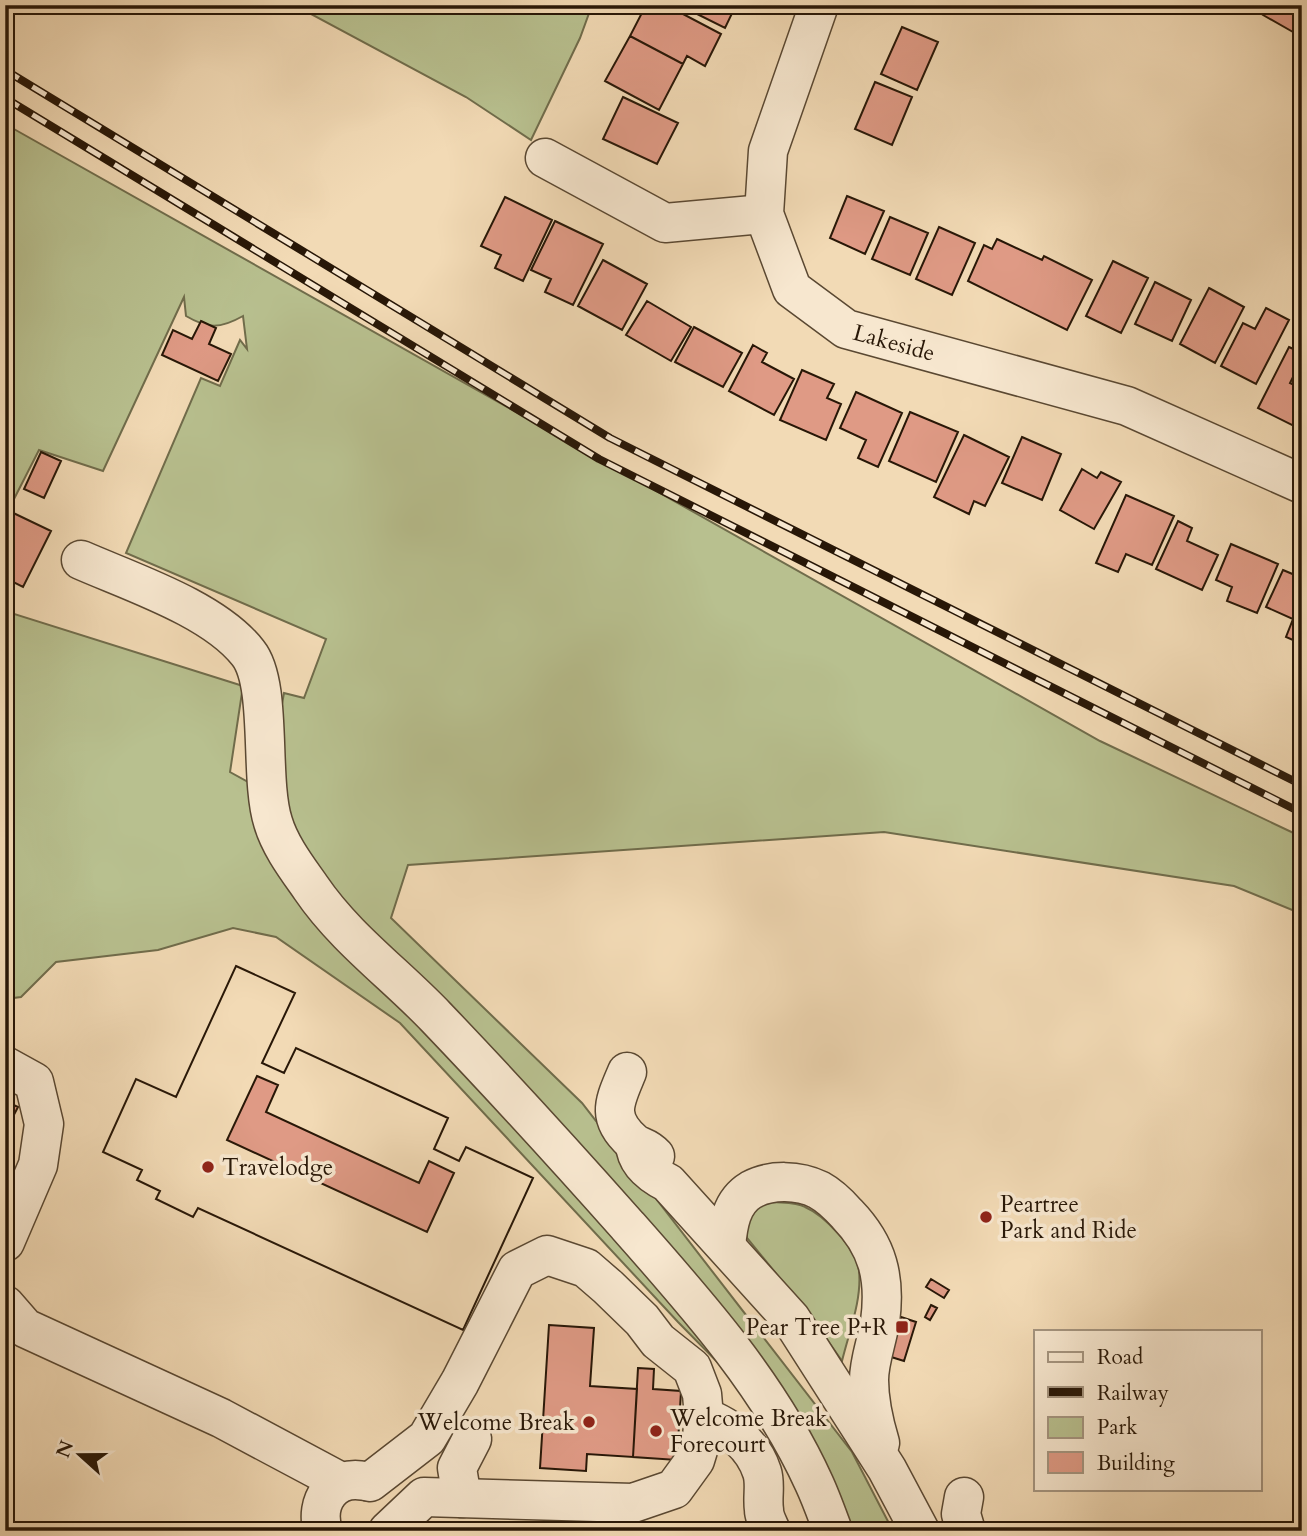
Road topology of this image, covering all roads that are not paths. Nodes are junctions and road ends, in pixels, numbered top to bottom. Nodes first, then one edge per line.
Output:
1 (819, 5) edge
2 (545, 158) dead end
3 (764, 214) junction
4 (1302, 484) edge
5 (81, 561) dead end
6 (5, 1066) edge
7 (627, 1072) dead end
8 (5, 1242) edge
9 (726, 1246) junction
10 (5, 1305) edge
11 (704, 1416) junction
12 (458, 1423) junction
13 (887, 1469) junction
14 (340, 1498) edge
15 (462, 1498) junction
16 (761, 1524) edge
17 (387, 1531) edge
18 (833, 1531) edge
19 (920, 1531) edge

1 - 3 street
2 - 3 street
3 - 4 street, Lakeside
5 - 18 street
6 - 8 street
7 - 9 street
9 - 13 street
9 - 13 street
10 - 14 street
11 - 12 street
11 - 15 street
11 - 16 street
12 - 14 street
12 - 15 street
13 - 19 street
14 - 17 street
15 - 17 street

